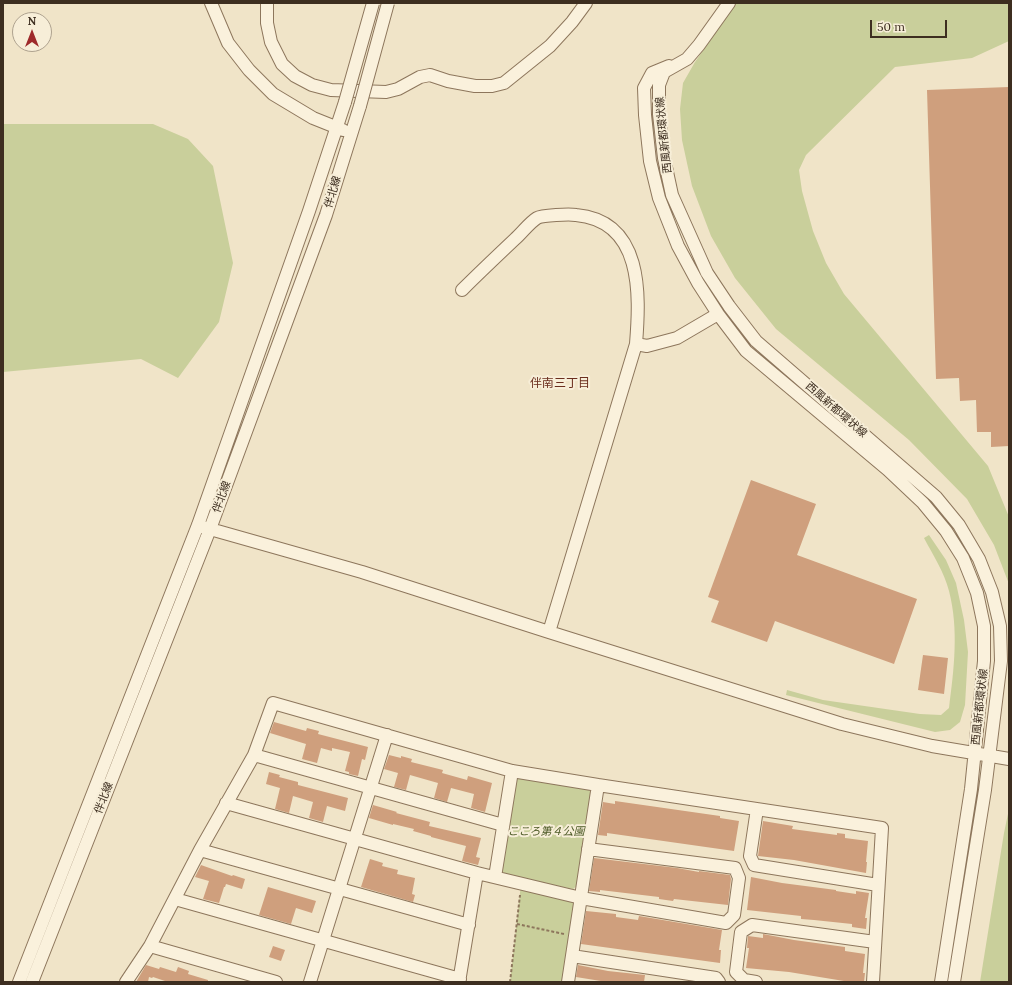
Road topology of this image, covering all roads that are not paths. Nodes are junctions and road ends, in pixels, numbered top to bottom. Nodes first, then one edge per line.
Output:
1 (211, 3) edge
2 (267, 3) edge
3 (373, 3) edge
4 (388, 3) edge
5 (586, 3) edge
6 (729, 3) edge
7 (687, 59) junction
8 (337, 128) junction
9 (352, 134) junction
10 (462, 290) dead end
11 (718, 314) junction
12 (636, 344) junction
13 (198, 525) junction
14 (210, 529) junction
15 (548, 632) junction
16 (387, 735) junction
17 (975, 753) junction
18 (254, 755) junction
19 (989, 755) junction
20 (1009, 759) edge
21 (512, 771) junction
22 (598, 785) junction
23 (371, 788) junction
24 (226, 803) junction
25 (757, 809) junction
26 (503, 825) junction
27 (354, 838) junction
28 (588, 849) junction
29 (200, 850) junction
30 (477, 873) junction
31 (495, 877) junction
32 (878, 885) junction
33 (339, 889) junction
34 (581, 898) junction
35 (175, 899) junction
36 (469, 925) junction
37 (323, 940) junction
38 (875, 942) junction
39 (150, 946) junction
40 (572, 956) junction
41 (459, 980) edge
42 (19, 982) edge
43 (32, 982) edge
44 (126, 982) edge
45 (276, 982) edge
46 (310, 982) edge
47 (568, 982) edge
48 (719, 982) edge
49 (756, 982) edge
50 (873, 982) edge
51 (941, 982) edge
52 (954, 982) edge

1 - 8 street
2 - 5 street
3 - 8 street, 伴北線, bridge
4 - 9 street, 伴北線, bridge
6 - 7 street
7 - 11 street, 西風新都環状線
7 - 19 street, 西風新都環状線
8 - 9 street
8 - 13 street, 伴北線
9 - 14 street, 伴北線
10 - 12 street
11 - 12 street
11 - 17 street, 西風新都環状線
12 - 15 street
13 - 14 street
13 - 42 street, 伴北線
14 - 15 street
14 - 43 street, 伴北線
15 - 17 street
16 - 18 street
16 - 21 street
16 - 23 street
17 - 19 street
17 - 51 street, 西風新都環状線
18 - 23 street
18 - 24 street
19 - 20 street
19 - 52 street, 西風新都環状線
21 - 22 street
21 - 26 street
22 - 25 street
22 - 28 street
23 - 26 street
23 - 27 street
24 - 27 street
24 - 29 street
25 - 32 street
25 - 32 street
26 - 31 street
27 - 30 street
27 - 33 street
28 - 34 street
28 - 34 street
29 - 33 street
29 - 35 street
30 - 31 street
30 - 36 street
31 - 34 street
32 - 38 street
33 - 36 street
33 - 37 street
34 - 40 street
35 - 37 street
35 - 39 street
36 - 41 street
37 - 41 street
37 - 46 street
38 - 49 street
38 - 50 street
39 - 44 street
39 - 45 street
40 - 47 street
40 - 48 street

